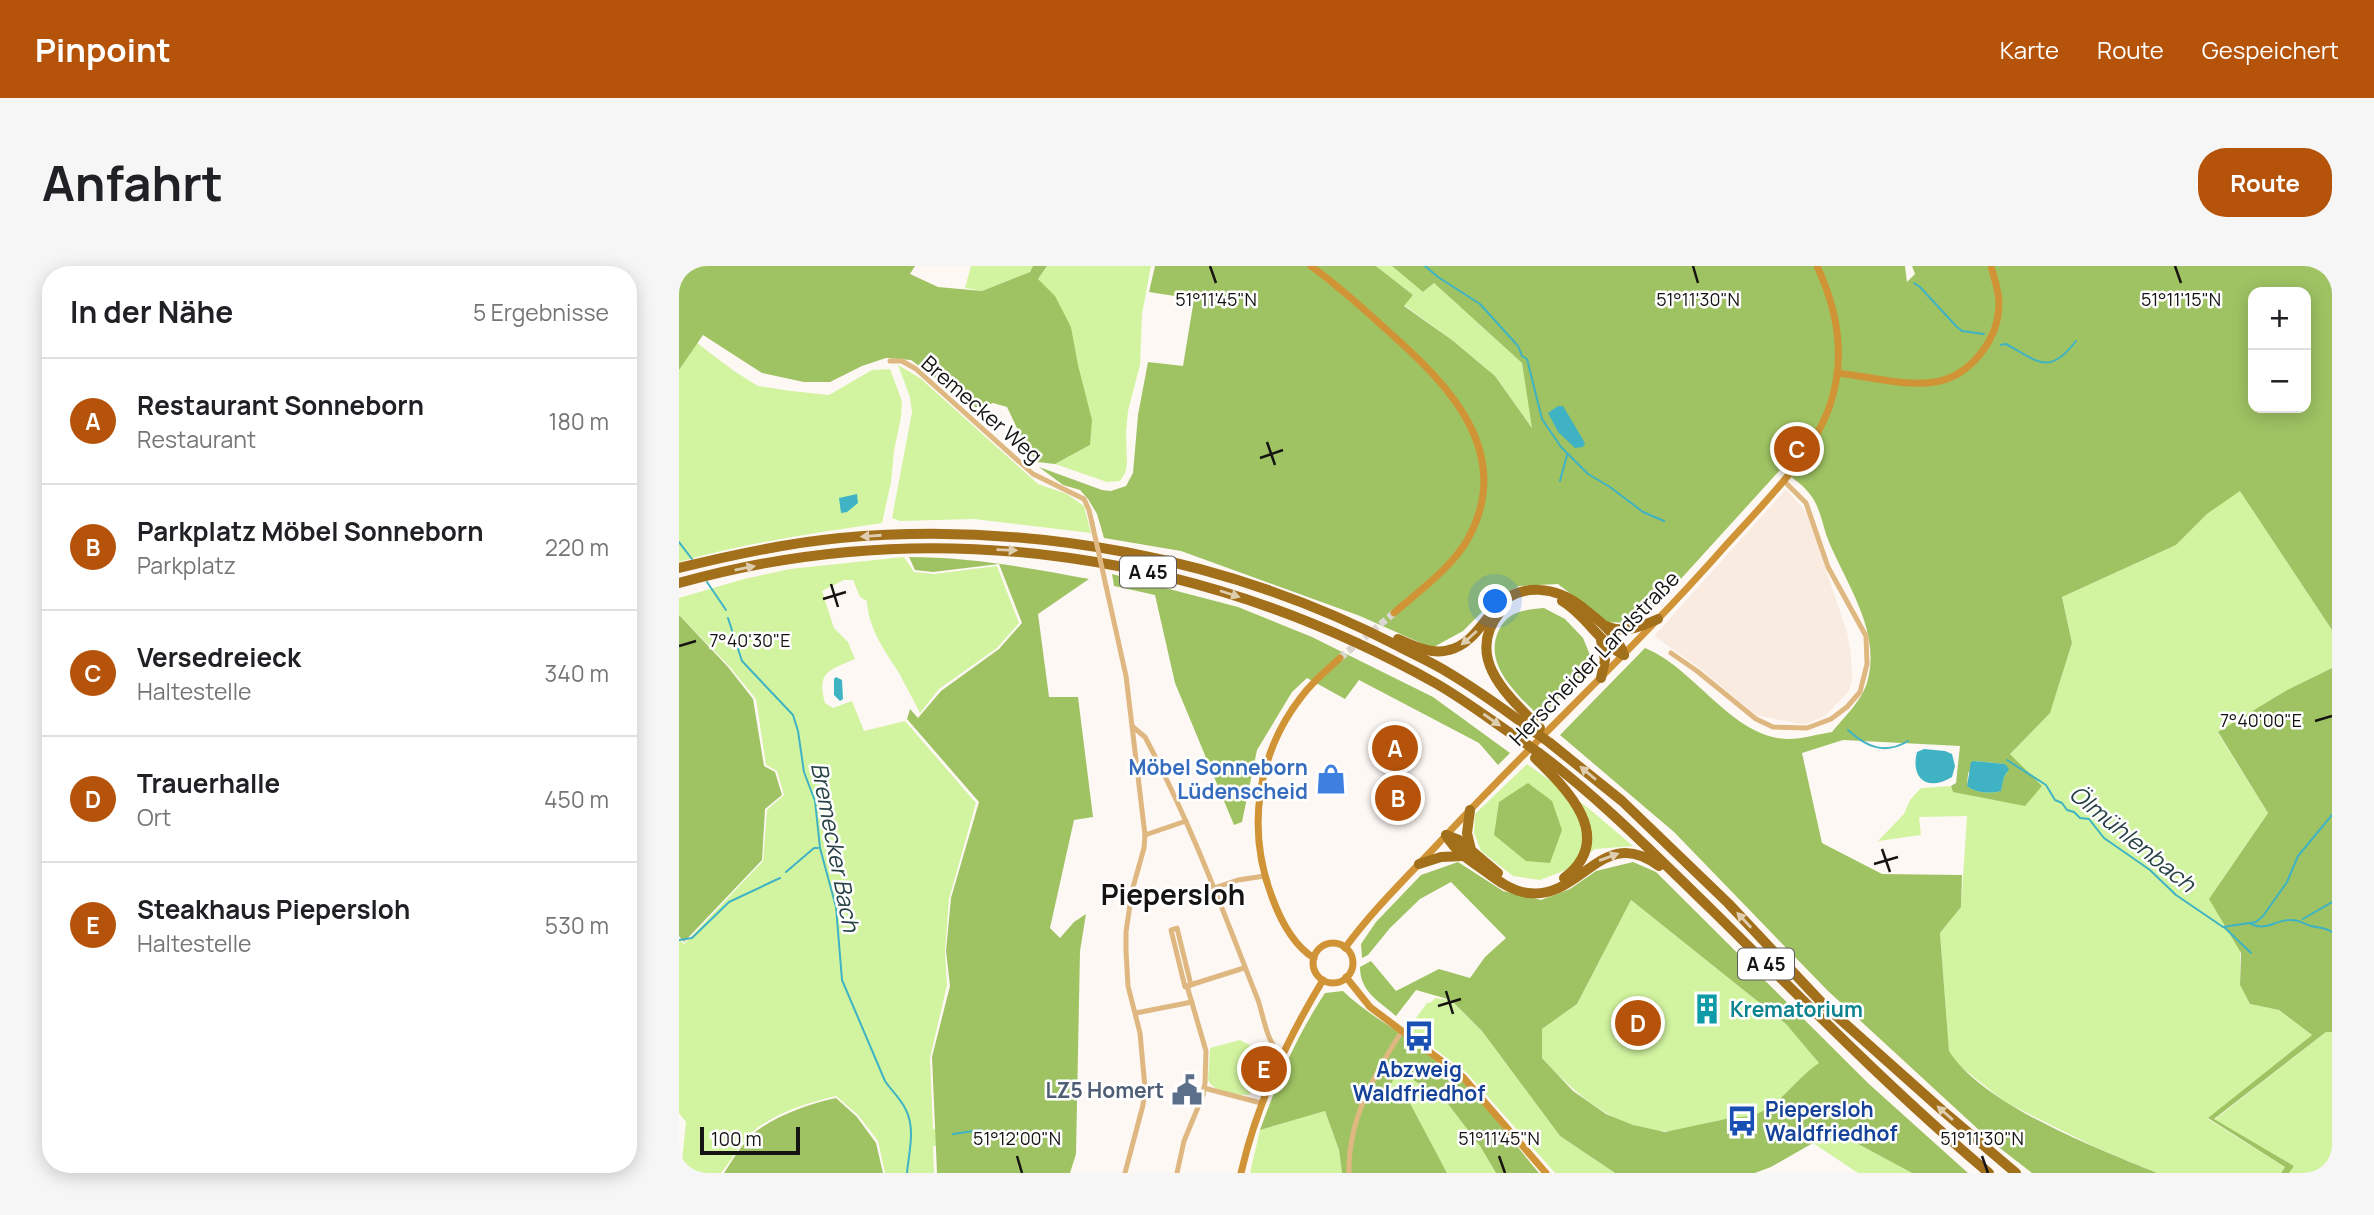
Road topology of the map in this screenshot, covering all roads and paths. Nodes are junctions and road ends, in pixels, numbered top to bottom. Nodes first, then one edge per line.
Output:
1 (1311, 266) edge
2 (1817, 266) edge
3 (1991, 266) edge
4 (890, 361) dead end
5 (1837, 373) junction
6 (1783, 480) junction
7 (679, 568) edge
8 (679, 583) edge
9 (1394, 612) tunnel mouth
10 (1658, 619) junction
11 (1605, 625) junction
12 (1364, 628) junction
13 (1599, 636) junction
14 (1671, 653) dead end
15 (1624, 655) junction
16 (1340, 658) tunnel mouth
17 (1601, 678) junction
18 (1133, 727) junction
19 (1538, 730) junction
20 (1537, 755) junction
21 (1470, 810) junction
22 (1187, 821) junction
23 (1145, 835) junction
24 (1446, 835) junction
25 (1468, 853) junction
26 (1419, 864) junction
27 (1265, 876) junction
28 (1214, 888) junction
29 (1693, 892) junction
30 (1345, 948) junction
31 (1314, 958) junction
32 (1244, 968) junction
33 (1346, 977) junction
34 (1323, 980) junction
35 (1189, 986) junction
36 (1192, 1002) junction
37 (1136, 1013) junction
38 (1402, 1031) junction
39 (1281, 1054) junction
40 (1204, 1088) junction
41 (1261, 1103) junction
42 (1125, 1173) edge
43 (1177, 1173) edge
44 (1241, 1173) edge
45 (1349, 1173) edge
46 (1546, 1173) edge
47 (1989, 1173) edge
48 (2016, 1173) edge

1 - 9 main road
2 - 5 main road, Herscheider Landstraße
3 - 5 main road
4 - 18 street, Bremecker Weg, bridge
5 - 6 main road, Herscheider Landstraße
6 - 10 main road, Herscheider Landstraße
6 - 14 street
12 -> 7 highway, A 45
8 -> 20 highway, A 45, bridge
10 - 11 highway
10 - 15 main road, Herscheider Landstraße
11 -> 12 highway
11 - 15 highway
12 - 19 highway, A 45
13 - 15 highway
13 - 17 highway
13 - 19 highway
15 - 17 main road, Herscheider Landstraße
16 - 27 main road
17 - 21 main road, Herscheider Landstraße
18 - 22 street, Bremecker Weg
18 - 23 street
48 -> 19 highway, A 45, bridge
20 - 25 highway
20 - 29 highway, A 45
21 - 24 main road, Herscheider Landstraße
21 - 25 highway
22 - 23 street
22 - 28 street, Bremecker Weg
23 - 37 street
24 - 25 highway
24 - 26 main road, Herscheider Landstraße
25 - 26 highway
25 -> 29 highway
26 - 30 main road, Herscheider Landstraße
27 - 28 street
27 - 31 main road
28 - 32 street, Bremecker Weg
29 - 47 highway, A 45
30 - 31 main road
30 - 33 main road
31 - 34 main road
32 - 35 street
32 - 39 street, Bremecker Weg
33 - 34 main road
33 - 38 main road
34 - 39 main road
35 - 35 street
35 - 36 street
36 - 37 street
36 - 40 street
37 - 42 street
38 - 45 street
38 - 46 main road
39 - 41 main road
40 - 41 street
40 - 43 street
41 - 44 main road

